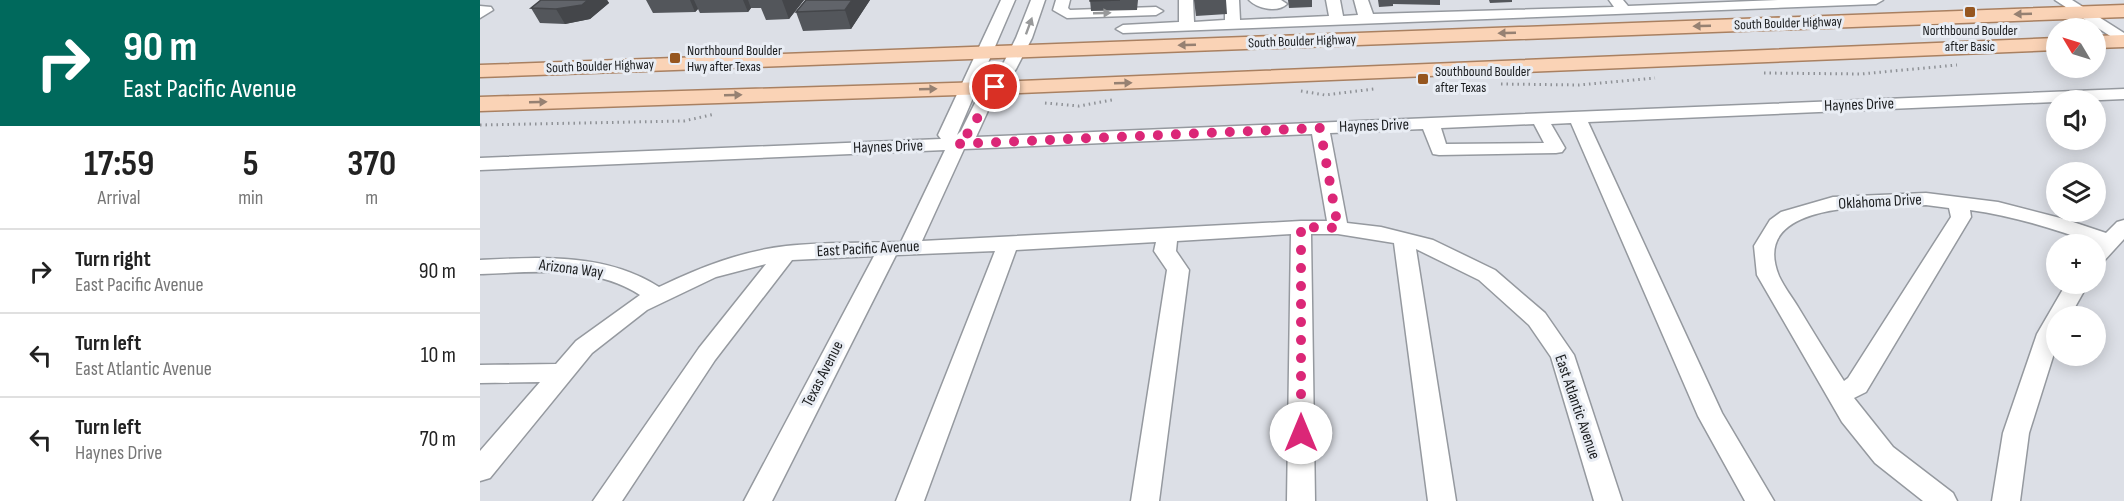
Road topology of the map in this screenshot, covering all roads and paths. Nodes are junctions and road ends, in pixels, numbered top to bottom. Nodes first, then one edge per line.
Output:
1 (1008, 0) edge
2 (1038, 0) edge
3 (1063, 0) edge
4 (1186, 0) edge
5 (1232, 0) edge
6 (1333, 0) edge
7 (1361, 0) edge
8 (1457, 0) edge
9 (1525, 0) edge
10 (1857, 0) edge
11 (1876, 0) edge
12 (2062, 0) edge
13 (1790, 1) edge
14 (1258, 2) edge
15 (1280, 2) edge
16 (1620, 5) edge
17 (1157, 6) edge
18 (1586, 6) edge
19 (2124, 11) edge
20 (2081, 12) junction
21 (1533, 14) junction
22 (1465, 16) junction
23 (1367, 20) junction
24 (1337, 21) junction
25 (1282, 23) junction
26 (1262, 24) junction
27 (1187, 27) junction
28 (1154, 28) junction
29 (1123, 29) dead end
30 (1224, 32) junction
31 (2124, 41) edge
32 (2106, 42) edge
33 (2046, 44) edge
34 (1016, 51) junction
35 (984, 53) junction
36 (480, 71) edge
37 (970, 87) junction
38 (995, 87) junction
39 (2124, 94) edge
40 (480, 104) edge
41 (1577, 117) junction
42 (1540, 118) junction
43 (1430, 123) junction
44 (1320, 128) junction
45 (957, 144) junction
46 (480, 164) edge
47 (1959, 203) junction
48 (1301, 227) junction
49 (1338, 228) junction
50 (1167, 234) junction
51 (1404, 239) junction
52 (2109, 242) edge
53 (1008, 244) junction
54 (899, 247) junction
55 (786, 253) junction
56 (480, 267) edge
57 (657, 296) junction
58 (2046, 343) edge
59 (562, 373) junction
60 (480, 374) edge
61 (1839, 395) junction
62 (480, 470) edge
63 (607, 501) edge
64 (758, 501) edge
65 (910, 501) edge
66 (1145, 501) edge
67 (1301, 501) edge
68 (1442, 501) edge
69 (1608, 501) edge
70 (1760, 501) edge
71 (1943, 501) edge
72 (2006, 501) edge

1 - 35 street
34 -> 2 street, Texas Avenue
3 -> 17 street
4 - 27 street
5 - 30 street
6 - 24 street
7 - 23 street
8 - 22 street
9 - 21 street
10 - 11 street
10 - 13 street
12 - 20 street
13 - 16 street
14 - 15 street
14 - 26 street
15 - 25 street
16 - 18 street
17 - 28 street
18 - 21 street
19 - 20 main road, South Boulder Highway
20 -> 30 main road, South Boulder Highway
20 - 31 street
21 - 22 street
22 - 23 street
23 - 24 street
24 - 25 street
25 - 26 street
26 - 30 street
27 - 28 street
27 - 30 street
28 - 29 street
30 -> 34 main road, South Boulder Highway
31 - 32 main road
38 -> 33 main road, South Boulder Highway
34 - 35 main road, South Boulder Highway
34 - 38 street, Texas Avenue
35 - 36 main road, South Boulder Highway
35 - 37 street
37 - 38 main road, South Boulder Highway
40 -> 37 main road, South Boulder Highway
37 - 45 street
38 - 45 street, Texas Avenue
39 - 41 street, Haynes Drive
41 - 42 street, Haynes Drive
41 - 70 street
42 - 43 street, Haynes Drive
42 - 43 street
43 - 44 street, Haynes Drive
44 - 45 street, Haynes Drive
44 - 49 street
45 - 46 street, Haynes Drive
45 - 54 street, Texas Avenue
47 - 52 street, Oklahoma Drive
47 - 61 street
47 - 61 street, Oklahoma Drive
48 - 49 street, East Pacific Avenue
48 - 50 street, East Pacific Avenue
48 - 67 street
49 - 51 street, East Atlantic Avenue
50 - 53 street, East Pacific Avenue
50 - 66 street
51 - 68 street
51 - 69 street, East Atlantic Avenue
53 - 54 street, East Pacific Avenue
53 - 65 street
54 - 55 street, East Pacific Avenue
54 - 64 street, Texas Avenue
55 - 57 street, East Pacific Avenue
55 - 63 street
56 - 57 street, Arizona Way
57 - 59 street, East Pacific Avenue
58 - 72 street
59 - 60 street
59 - 62 street, East Pacific Avenue
61 - 71 street, Oklahoma Drive

